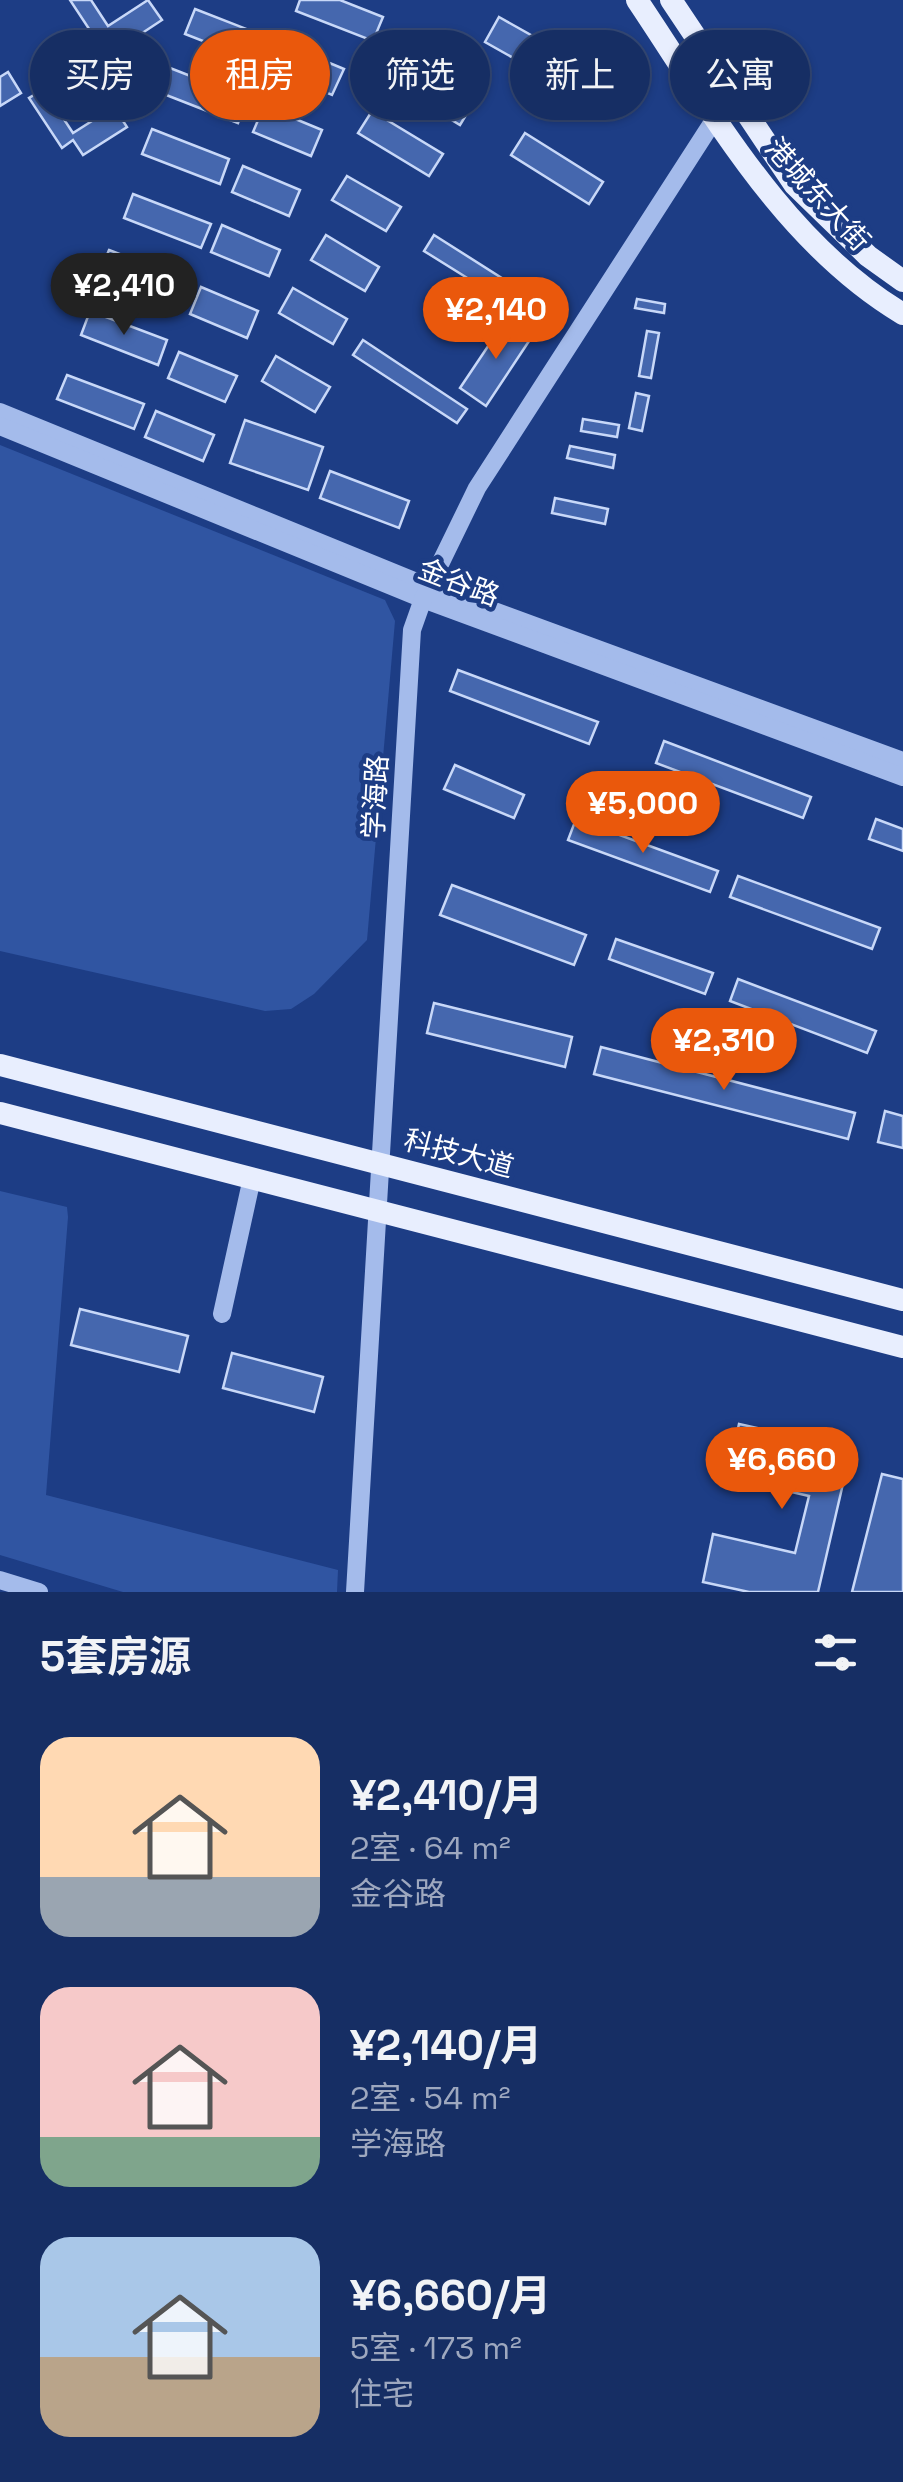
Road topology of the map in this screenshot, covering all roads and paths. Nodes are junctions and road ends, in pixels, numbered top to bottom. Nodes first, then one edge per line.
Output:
1 (637, 0) edge
2 (671, 0) edge
3 (691, 30) edge
4 (670, 49) edge
5 (714, 120) edge
6 (718, 120) edge
7 (751, 120) edge
8 (903, 281) edge
9 (903, 314) edge
10 (0, 412) edge
11 (0, 426) edge
12 (426, 593) junction
13 (903, 761) edge
14 (903, 777) edge
15 (0, 1064) edge
16 (0, 1113) edge
17 (380, 1164) junction
18 (252, 1178) junction
19 (378, 1211) junction
20 (903, 1300) edge
21 (222, 1314) dead end
22 (903, 1347) edge
23 (0, 1580) edge
24 (39, 1592) edge
25 (355, 1592) edge

1 - 4 main road, 港城东大街
2 - 3 main road, 港城东大街
5 - 12 street, 学海路
6 - 9 main road, 港城东大街
7 - 8 main road, 港城东大街
10 - 12 street, 金谷路
11 - 12 street, 金谷路
12 - 13 street, 金谷路
12 - 14 street, 金谷路
12 - 17 street, 学海路
15 - 17 main road, 科技大道
16 - 18 main road
17 - 19 street, 学海路
17 - 20 main road, 科技大道
18 - 19 main road
18 - 21 street
19 - 22 main road
19 - 25 street, 学海路
23 - 24 street

